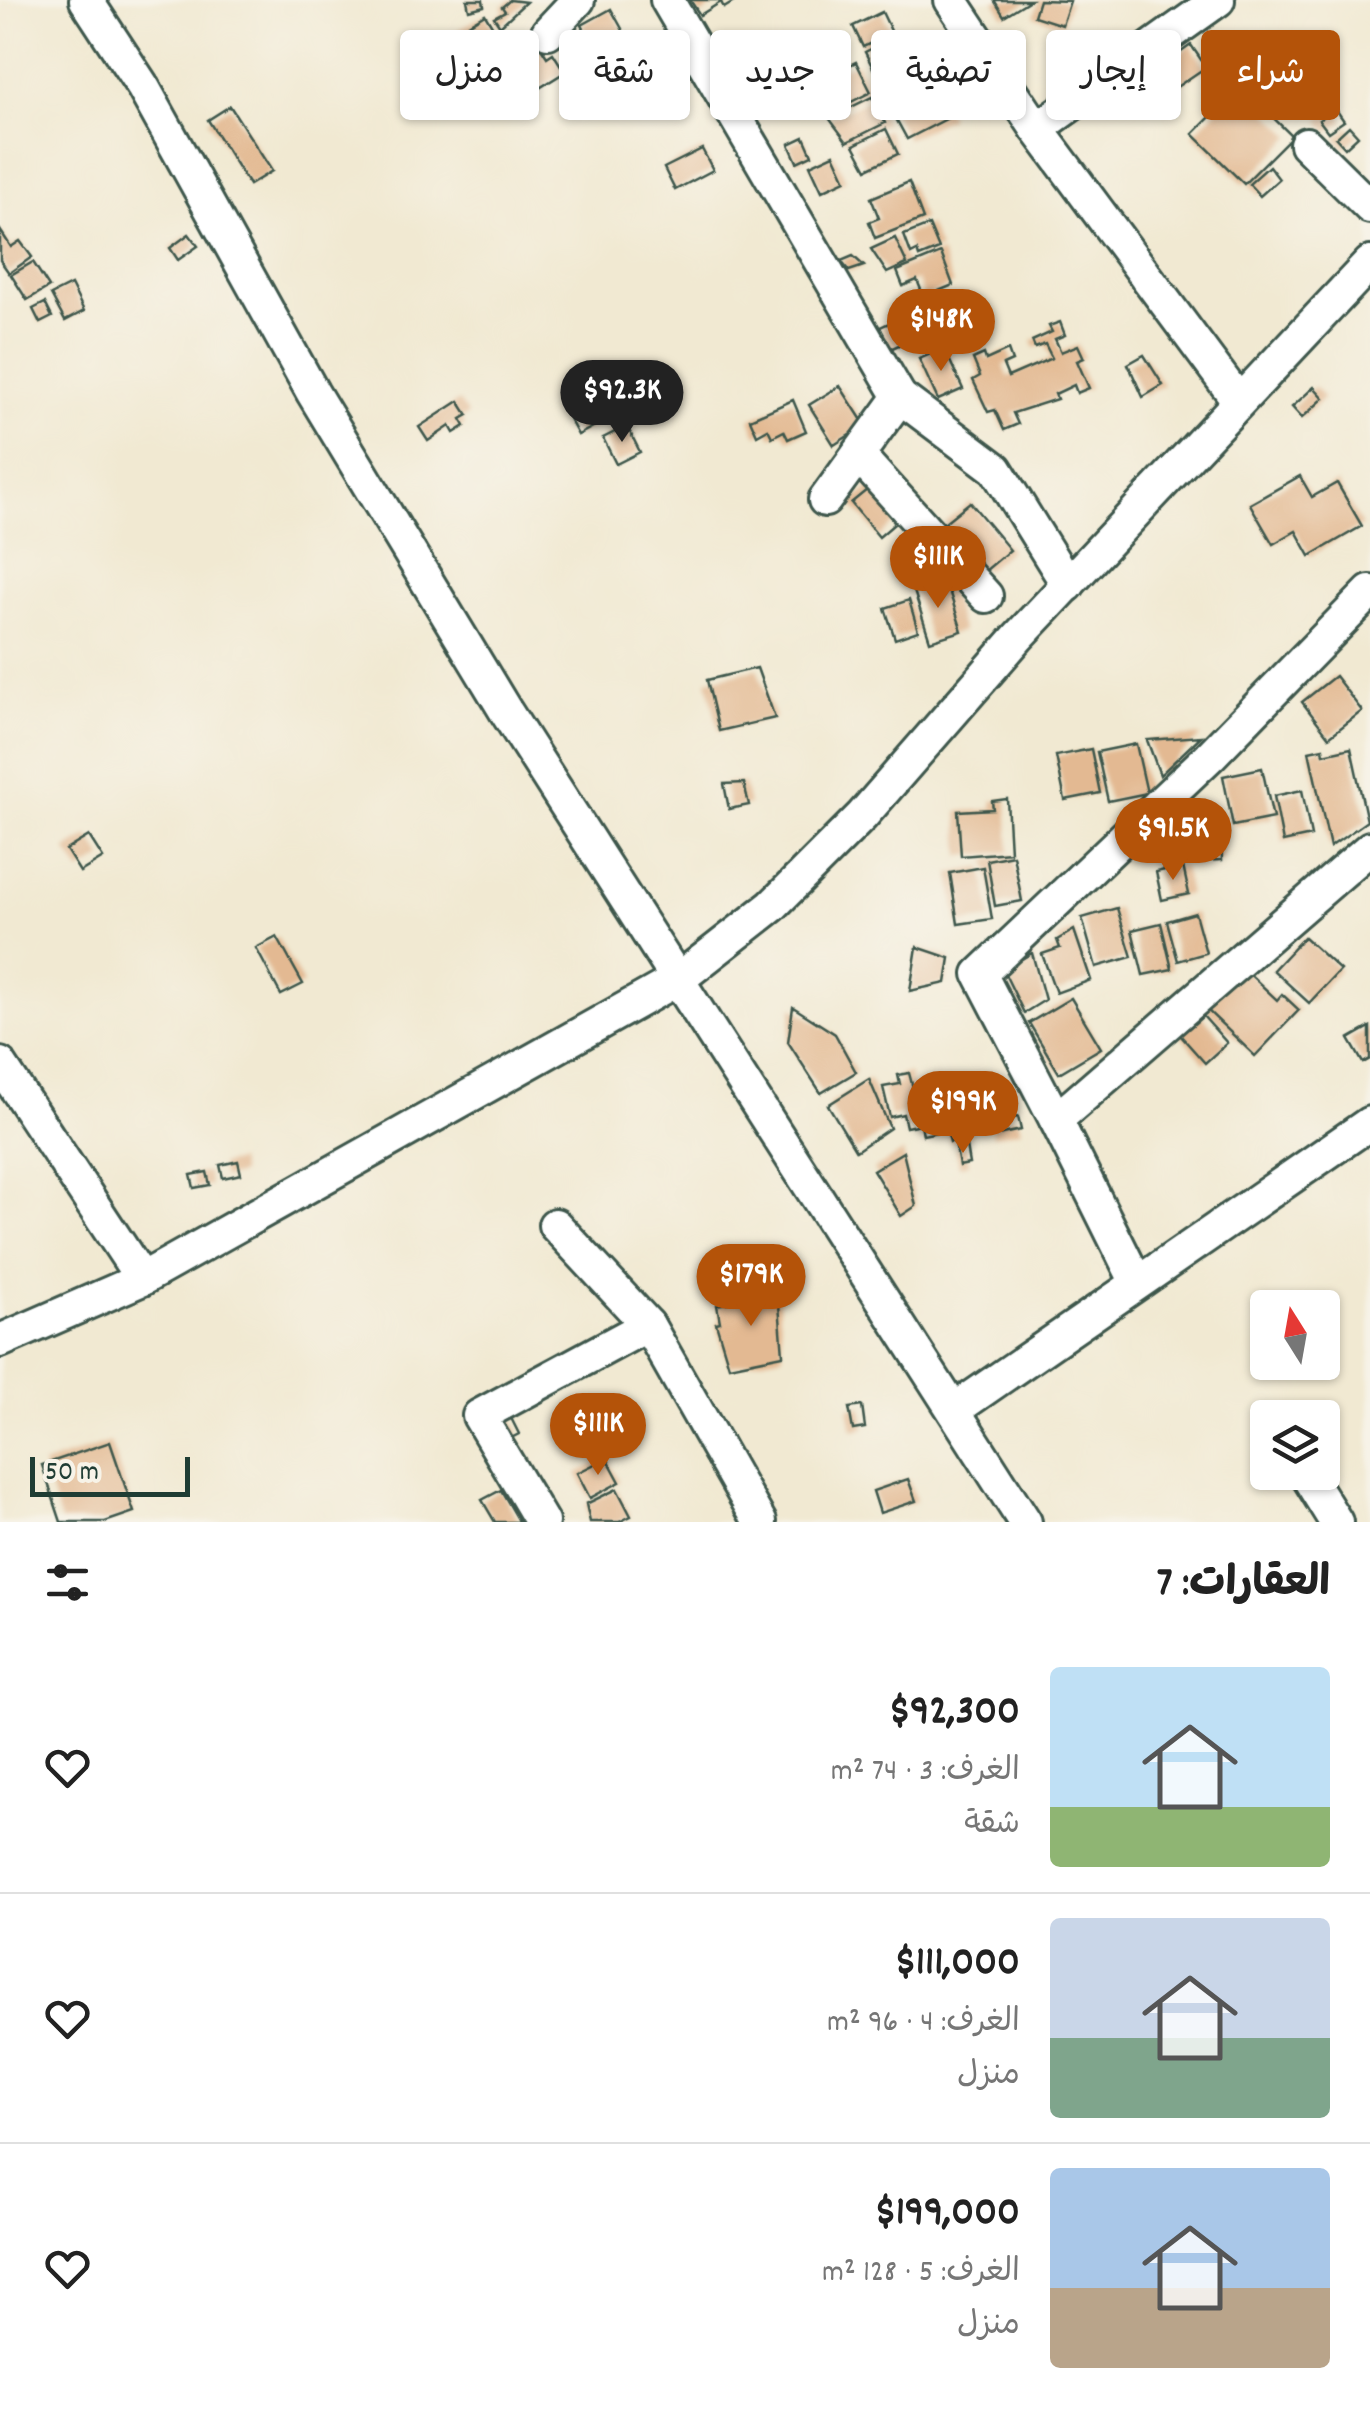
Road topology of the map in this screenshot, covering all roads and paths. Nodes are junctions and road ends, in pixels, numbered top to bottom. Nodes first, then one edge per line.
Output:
1 (86, 0) edge
2 (578, 0) edge
3 (667, 0) edge
4 (951, 0) edge
5 (1218, 0) edge
6 (1174, 12) edge
7 (548, 32) dead end
8 (1037, 129) junction
9 (1306, 144) dead end
10 (1370, 207) edge
11 (1370, 263) edge
12 (900, 397) junction
13 (1238, 400) junction
14 (858, 455) junction
15 (825, 500) dead end
16 (1068, 585) junction
17 (1370, 592) edge
18 (986, 596) dead end
19 (1370, 848) edge
20 (680, 978) junction
21 (0, 1064) edge
22 (1056, 1120) junction
23 (1370, 1123) edge
24 (555, 1226) dead end
25 (142, 1279) junction
26 (1137, 1283) junction
27 (648, 1326) junction
28 (0, 1342) edge
29 (954, 1410) junction
30 (1316, 1490) edge
31 (542, 1522) edge
32 (760, 1522) edge
33 (1025, 1522) edge
34 (1336, 1522) edge

1 - 20 street
2 - 7 street
3 - 12 street
4 - 8 street
5 - 6 street
6 - 8 street
8 - 13 street
9 - 10 street
11 - 13 street
12 - 14 street
12 - 16 street
13 - 16 street
14 - 15 street
14 - 18 street
16 - 20 street
17 - 22 street
19 - 22 street
20 - 25 street
20 - 29 street
21 - 25 street
22 - 26 street
23 - 26 street
24 - 27 street
25 - 28 street
26 - 29 street
27 - 31 street
27 - 32 street
29 - 33 street
30 - 34 street

